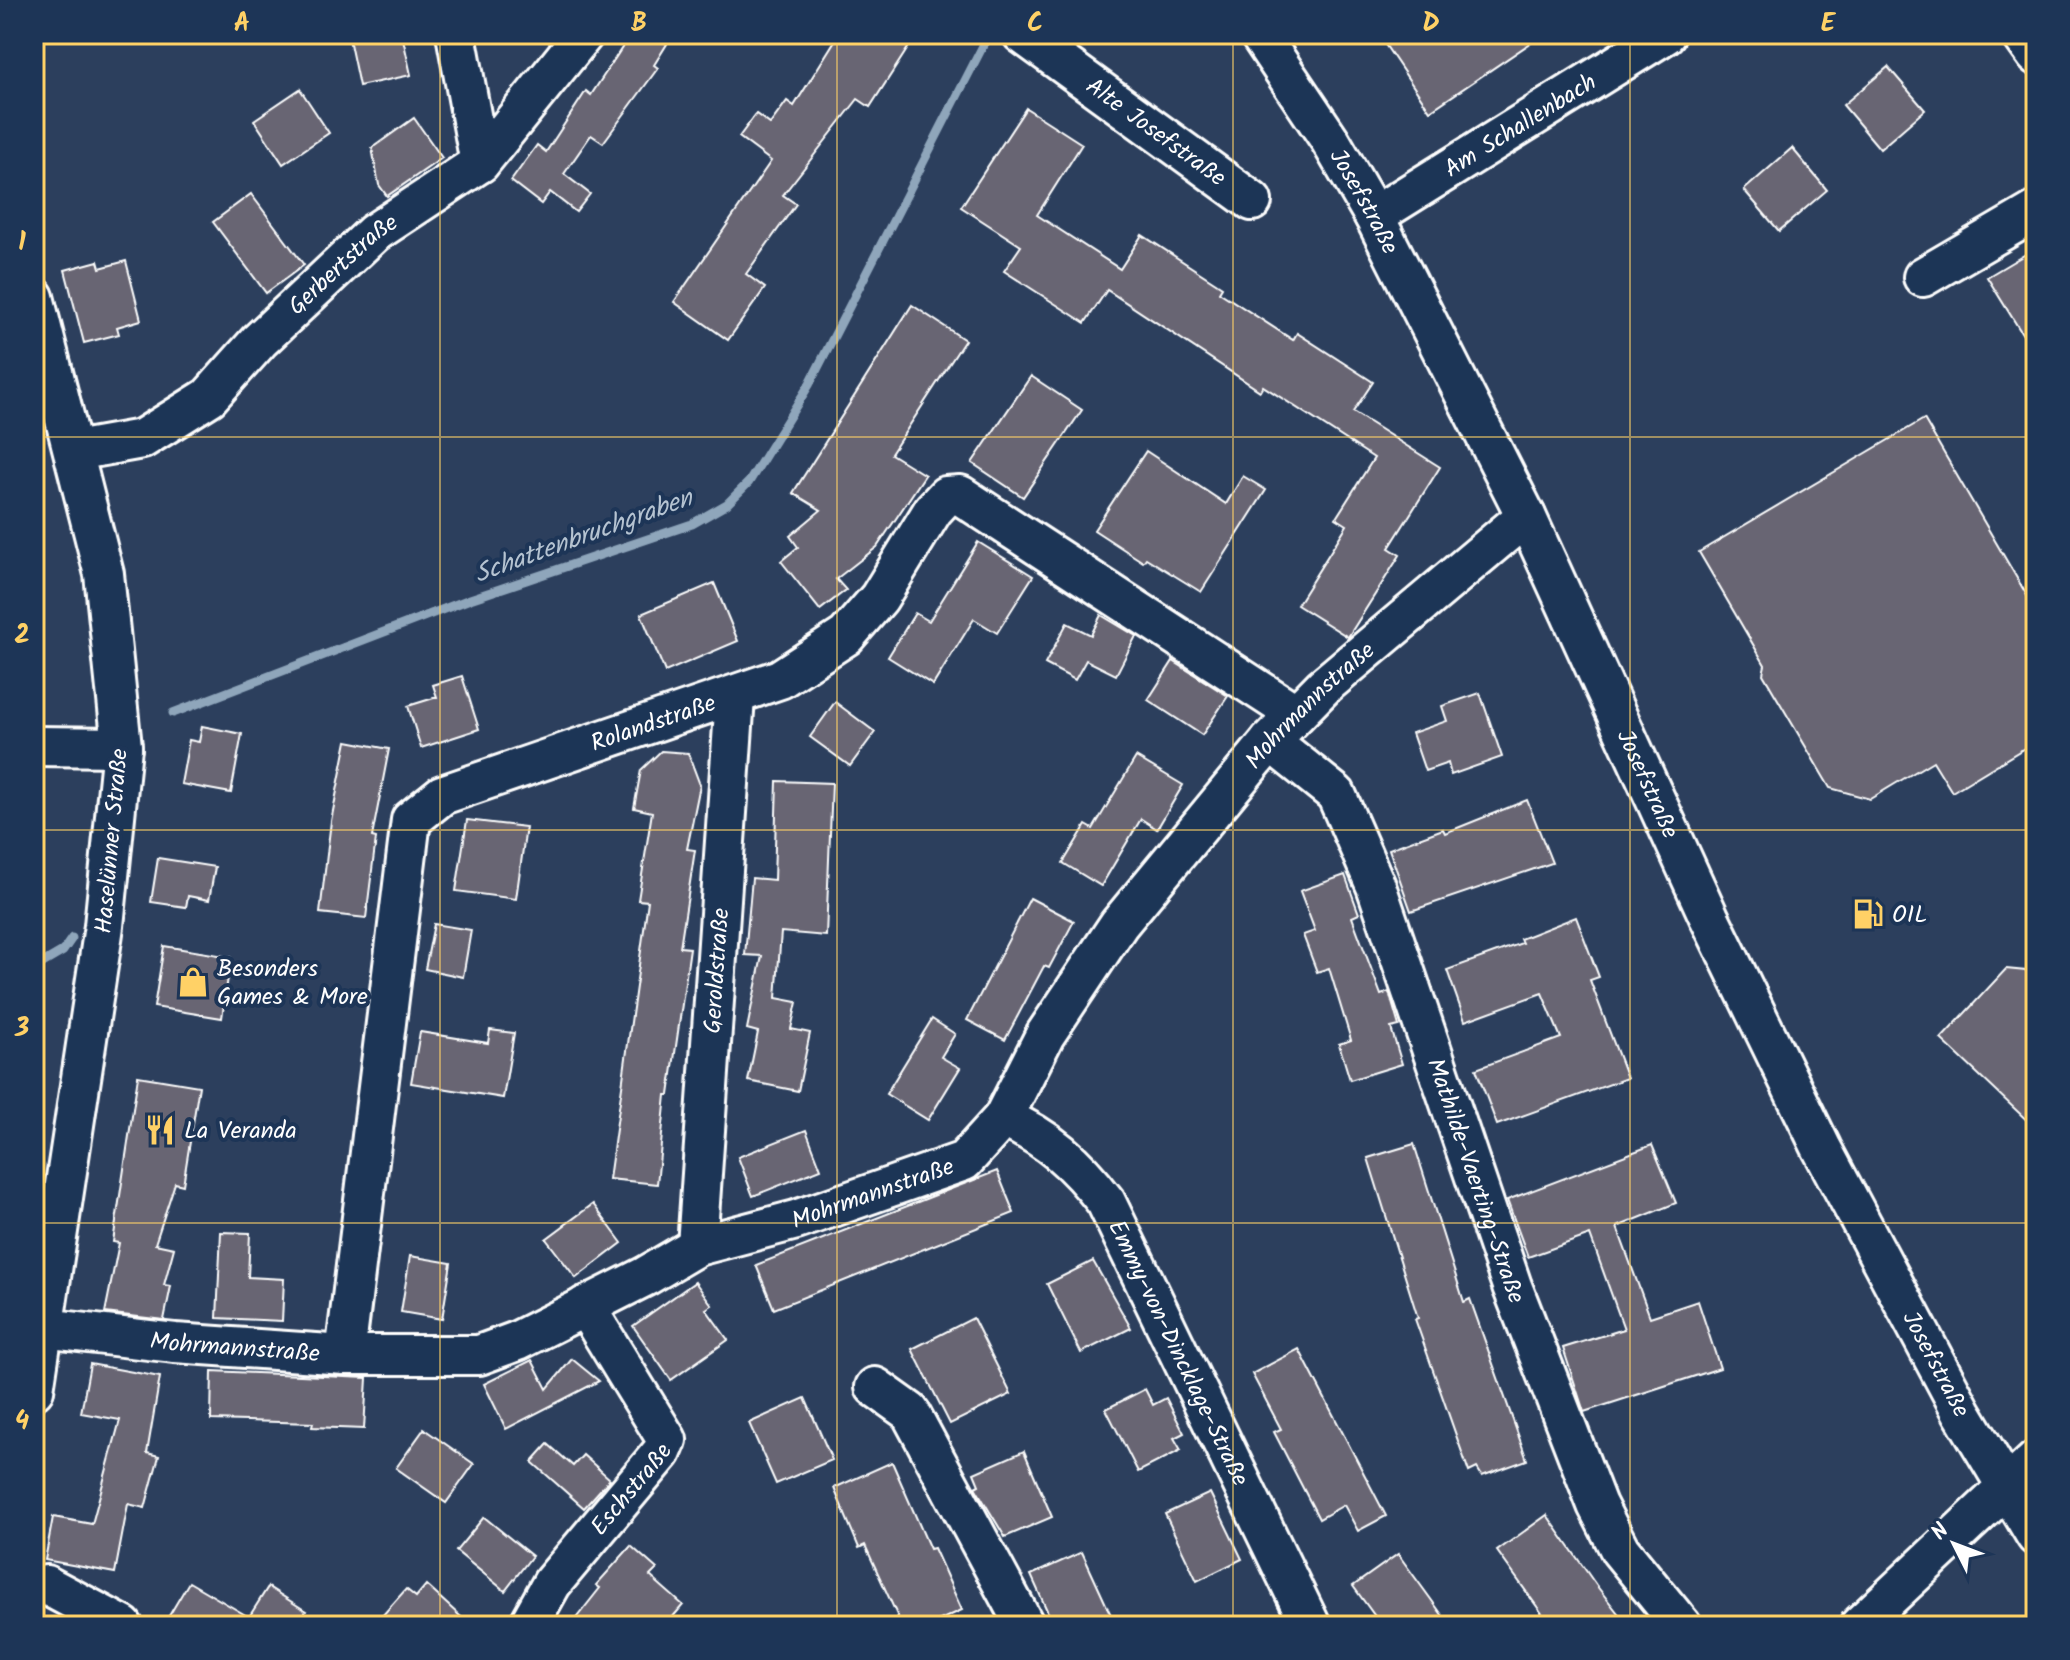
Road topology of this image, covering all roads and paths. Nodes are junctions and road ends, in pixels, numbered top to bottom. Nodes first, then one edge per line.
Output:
1 (456, 34) edge
2 (584, 34) edge
3 (1022, 34) edge
4 (1259, 34) edge
5 (1666, 34) edge
6 (2021, 34) edge
7 (2036, 55) edge
8 (480, 163) junction
9 (2036, 178) edge
10 (2036, 195) edge
11 (1252, 201) dead end
12 (2036, 211) edge
13 (1374, 216) junction
14 (1923, 277) dead end
15 (34, 297) edge
16 (75, 451) junction
17 (1526, 516) junction
18 (735, 697) junction
19 (1296, 714) junction
20 (1270, 741) junction
21 (34, 746) edge
22 (122, 747) junction
23 (1003, 1118) junction
24 (697, 1246) junction
25 (585, 1306) junction
26 (39, 1328) edge
27 (345, 1355) junction
28 (875, 1387) dead end
29 (34, 1390) edge
30 (2036, 1460) edge
31 (2008, 1490) junction
32 (2036, 1536) edge
33 (46, 1585) dead end
34 (123, 1626) edge
35 (528, 1626) edge
36 (1025, 1626) edge
37 (1311, 1626) edge
38 (1682, 1626) edge
39 (1859, 1626) edge

1 - 8 street
2 - 8 street, Gerbertstraße
3 - 11 street, Alte Josefstraße
4 - 13 street, Josefstraße
5 - 13 street, Am Schallenbach
6 - 7 street
8 - 16 street, Gerbertstraße
9 - 10 street
12 - 14 street
13 - 17 street, Josefstraße
15 - 16 street, Haselünner Straße
16 - 22 street, Haselünner Straße
17 - 19 street, Mohrmannstraße
17 - 31 street, Josefstraße
18 - 19 street, Rolandstraße
18 - 24 street, Geroldstraße
18 - 27 street, Rolandstraße
19 - 20 street, Mohrmannstraße
20 - 23 street, Mohrmannstraße
20 - 38 street, Mathilde-Vaerting-Straße
21 - 22 street
22 - 26 street, Haselünner Straße
23 - 24 street, Mohrmannstraße
23 - 37 street, Emmy-von-Dincklage-Straße
24 - 25 street, Mohrmannstraße
25 - 27 street, Mohrmannstraße
25 - 35 street, Eschstraße
26 - 27 street, Mohrmannstraße
26 - 29 street, Haselünner Straße
28 - 36 street
30 - 31 street
31 - 32 street, Josefstraße
31 - 39 street
33 - 34 street

